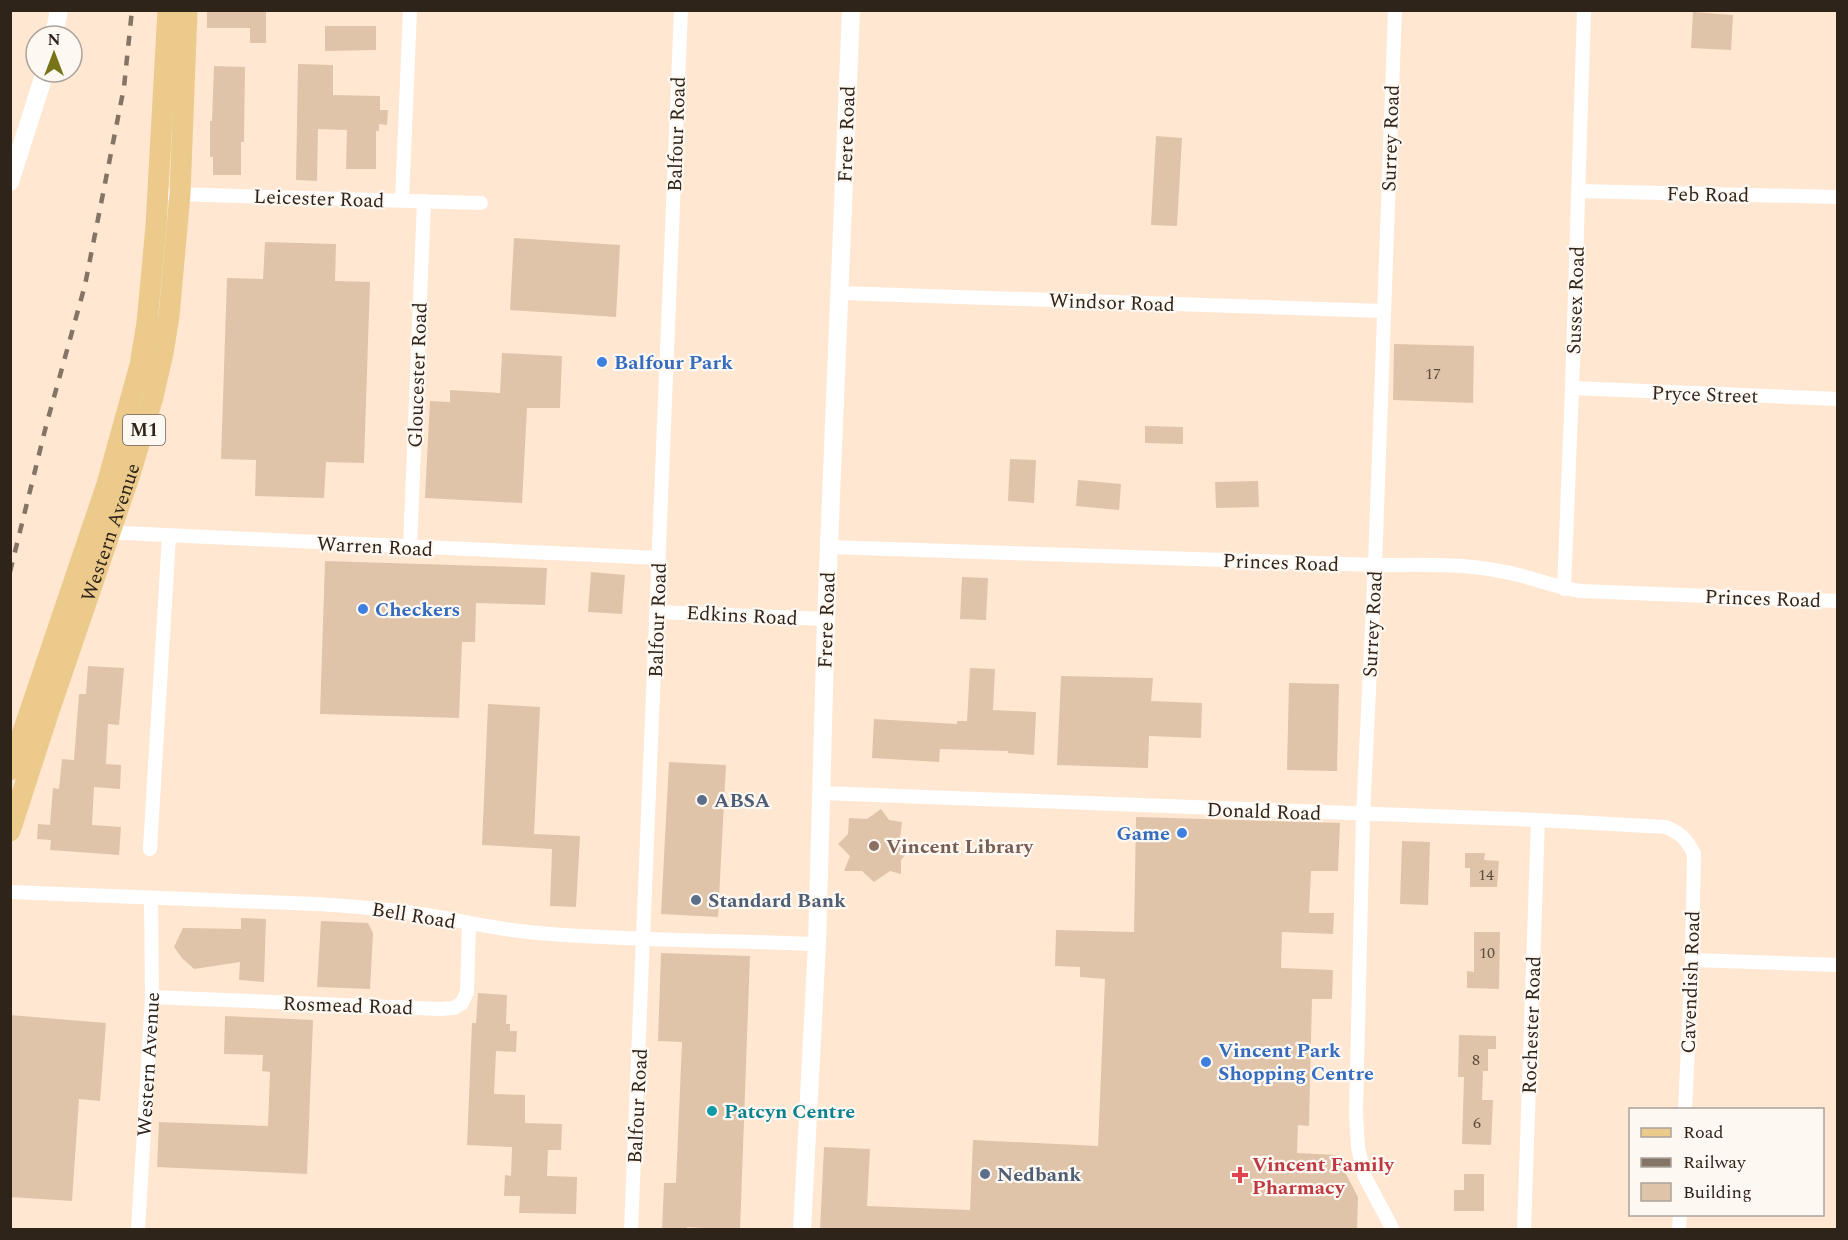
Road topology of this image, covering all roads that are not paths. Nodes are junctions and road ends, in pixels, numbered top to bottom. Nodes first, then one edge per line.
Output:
1 (168, 10) edge
2 (187, 10) edge
3 (410, 10) edge
4 (681, 10) edge
5 (850, 10) edge
6 (1395, 10) edge
7 (1584, 10) edge
8 (41, 84) edge
9 (10, 182) edge
10 (1579, 191) junction
11 (158, 194) junction
12 (180, 194) junction
13 (1838, 198) edge
14 (402, 200) junction
15 (424, 201) junction
16 (480, 203) dead end
17 (840, 293) junction
18 (1384, 311) junction
19 (1572, 388) junction
20 (1838, 399) edge
21 (100, 532) junction
22 (169, 536) junction
23 (829, 547) junction
24 (410, 548) junction
25 (659, 558) junction
26 (1375, 565) junction
27 (1564, 589) junction
28 (1838, 601) edge
29 (658, 612) junction
30 (826, 619) junction
31 (10, 770) edge
32 (821, 793) junction
33 (1363, 815) junction
34 (1538, 820) junction
35 (10, 831) edge
36 (150, 849) dead end
37 (1694, 854) joint
38 (10, 892) edge
39 (151, 898) junction
40 (469, 924) junction
41 (644, 938) junction
42 (817, 944) junction
43 (1692, 960) junction
44 (1838, 965) edge
45 (152, 997) junction
46 (1685, 1108) edge
47 (138, 1230) edge
48 (631, 1230) edge
49 (802, 1230) edge
50 (1393, 1230) edge
51 (1524, 1230) edge

1 - 11 main road, Western Avenue / M1
2 - 12 main road, Western Avenue / M1
3 - 14 street
4 - 25 street, Balfour Road
5 - 17 street, Frere Road
6 - 18 street, Surrey Road
7 - 10 street, Sussex Road
8 - 9 street
10 - 13 street, Feb Road
10 - 19 street, Sussex Road
11 - 12 street, Leicester Road
11 - 21 main road, Western Avenue / M1
12 - 14 street, Leicester Road
12 - 21 main road, Western Avenue / M1
14 - 15 street, Leicester Road
15 - 16 street, Leicester Road
15 - 24 street, Gloucester Road
17 - 18 street, Windsor Road
17 - 23 street, Frere Road
18 - 26 street, Surrey Road
19 - 20 street, Pryce Street
19 - 27 street, Sussex Road
21 - 22 street, Warren Road
21 - 31 main road, Western Avenue / M1
21 - 35 main road, Western Avenue / M1
22 - 24 street, Warren Road
22 - 36 street
23 - 26 street, Princes Road
23 - 30 street, Frere Road
24 - 25 street, Warren Road
25 - 29 street, Balfour Road
26 - 27 street, Princes Road
26 - 33 street, Surrey Road
27 - 28 street, Princes Road
29 - 30 street, Edkins Road
29 - 41 street, Balfour Road
30 - 32 street, Frere Road
32 - 33 street, Donald Road
32 - 42 street, Frere Road
33 - 34 street, Donald Road
33 - 50 street, Surrey Road
34 - 37 street, Donald Road
34 - 51 street, Rochester Road
37 - 43 street, Cavendish Road
38 - 39 street, Bell Road
39 - 40 street, Bell Road
39 - 45 street, Western Avenue
40 - 41 street, Bell Road
40 - 45 street, Rosmead Road
41 - 42 street, Bell Road
41 - 48 street, Balfour Road
42 - 49 street, Frere Road
43 - 44 street
43 - 46 street, Cavendish Road
45 - 47 street, Western Avenue

